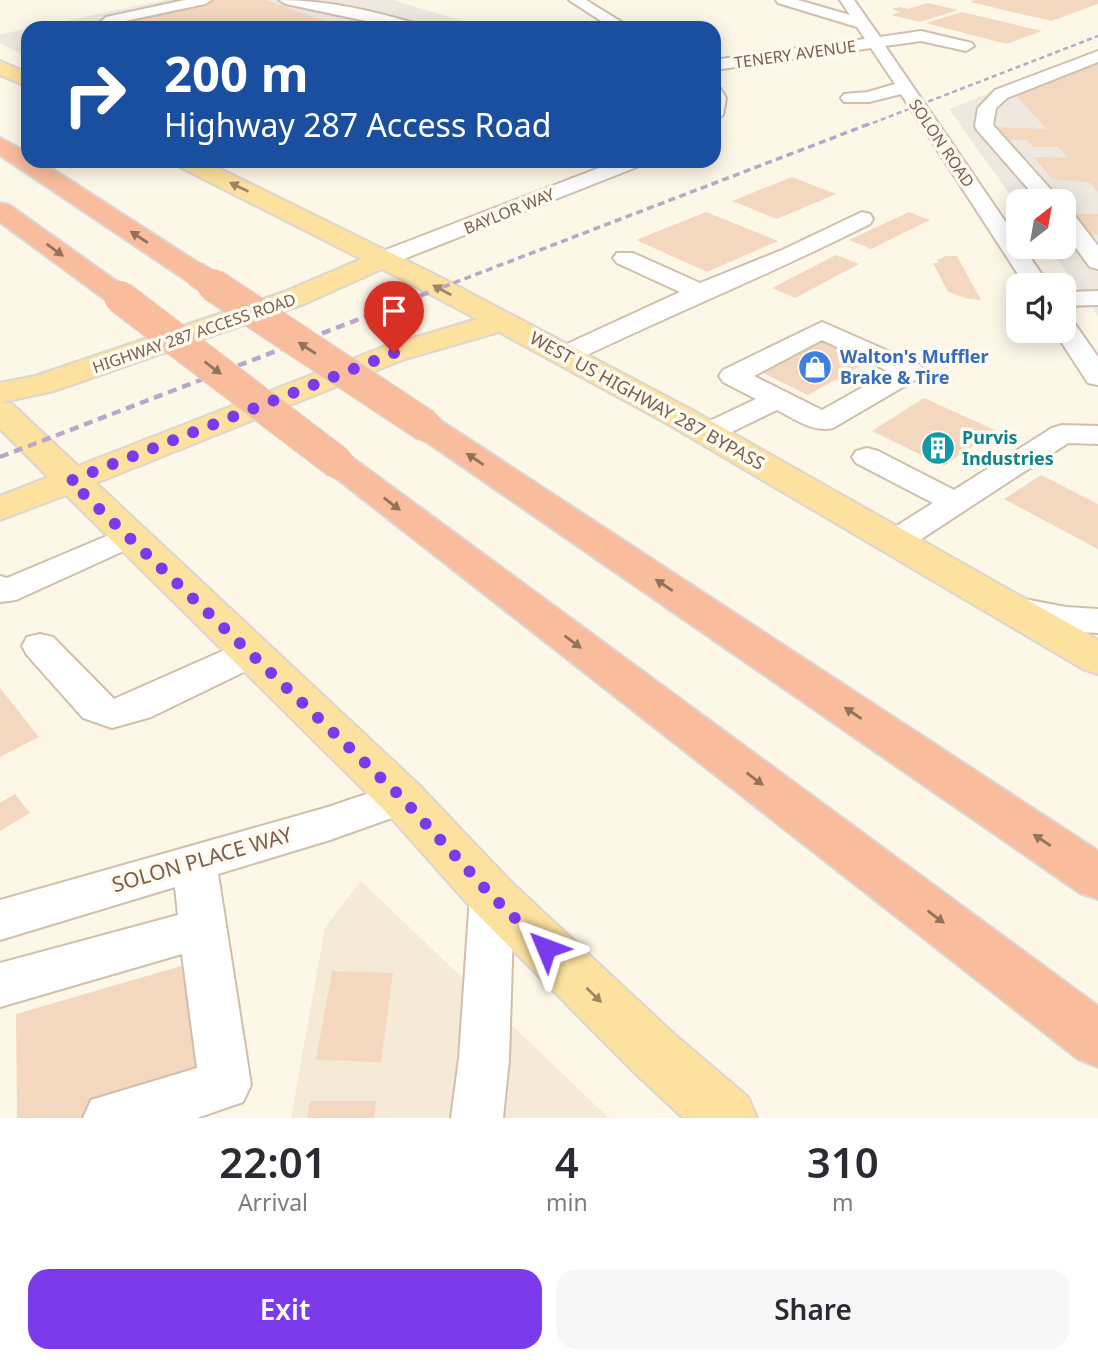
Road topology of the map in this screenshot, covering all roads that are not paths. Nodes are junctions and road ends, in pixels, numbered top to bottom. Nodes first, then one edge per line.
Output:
1 (205, 0) edge
2 (286, 0) edge
3 (576, 0) edge
4 (783, 0) edge
5 (847, 0) edge
6 (110, 21) edge
7 (392, 21) edge
8 (612, 21) edge
9 (864, 24) junction
10 (876, 43) junction
11 (966, 46) dead end
12 (1098, 56) edge
13 (721, 64) edge
14 (0, 66) edge
15 (21, 77) edge
16 (905, 87) junction
17 (850, 98) dead end
18 (0, 126) edge
19 (936, 135) junction
20 (991, 136) junction
21 (21, 143) edge
22 (0, 145) edge
23 (21, 156) edge
24 (44, 168) edge
25 (200, 168) edge
26 (617, 168) edge
27 (1039, 189) edge
28 (0, 210) edge
29 (862, 219) dead end
30 (1076, 232) edge
31 (625, 258) dead end
32 (383, 259) junction
33 (1098, 262) edge
34 (1029, 273) edge
35 (701, 292) junction
36 (1098, 298) edge
37 (1076, 299) edge
38 (503, 321) junction
39 (1075, 343) edge
40 (565, 355) junction
41 (1098, 377) edge
42 (0, 393) edge
43 (778, 399) junction
44 (0, 411) edge
45 (707, 433) junction
46 (1098, 435) edge
47 (867, 457) dead end
48 (70, 481) junction
49 (954, 502) junction
50 (0, 509) edge
51 (128, 537) junction
52 (894, 542) junction
53 (0, 587) edge
54 (1009, 608) junction
55 (1098, 621) edge
56 (40, 646) dead end
57 (249, 654) junction
58 (1098, 659) edge
59 (402, 798) junction
60 (195, 862) junction
61 (1098, 878) edge
62 (492, 896) junction
63 (0, 920) edge
64 (202, 928) junction
65 (0, 985) edge
66 (1098, 1040) edge
67 (109, 1118) edge
68 (477, 1118) edge
69 (727, 1118) edge

1 - 6 street
2 - 7 street
3 - 8 street
4 - 9 street
5 - 9 street, SOLON ROAD
9 - 10 street, SOLON ROAD
10 - 11 street, TENERY AVENUE
10 - 13 street, TENERY AVENUE
10 - 16 street, SOLON ROAD
12 - 20 street
14 - 15 main road
16 - 17 street
16 - 19 street, SOLON ROAD
18 - 21 highway
19 - 20 street
19 - 34 street, SOLON ROAD
20 - 27 street
22 - 23 highway
61 -> 24 highway, bridge
32 -> 25 main road, WEST US HIGHWAY 287 BYPASS
26 - 32 street, BAYLOR WAY
28 -> 66 highway, bridge
29 - 35 street
30 - 33 street
31 - 35 street
38 -> 32 main road, WEST US HIGHWAY 287 BYPASS
32 - 42 main road, HIGHWAY 287 ACCESS ROAD
35 - 40 street
36 - 37 street
38 - 40 main road, WEST US HIGHWAY 287 BYPASS
38 - 48 main road
39 - 41 street
40 - 45 main road, WEST US HIGHWAY 287 BYPASS
43 - 43 street
43 - 45 street
44 - 48 main road
45 - 52 main road, WEST US HIGHWAY 287 BYPASS
46 - 49 street
47 - 49 street
48 - 50 main road
48 - 51 main road
49 - 52 street
51 - 53 street
51 - 57 main road
52 - 54 main road, WEST US HIGHWAY 287 BYPASS
54 - 55 street
54 - 58 main road, WEST US HIGHWAY 287 BYPASS
56 - 57 street
57 - 59 main road
59 - 60 street, SOLON PLACE WAY
59 - 62 main road
60 - 63 street, SOLON PLACE WAY
60 - 64 street
62 - 68 street
62 -> 69 main road
64 - 65 street
64 - 67 street

